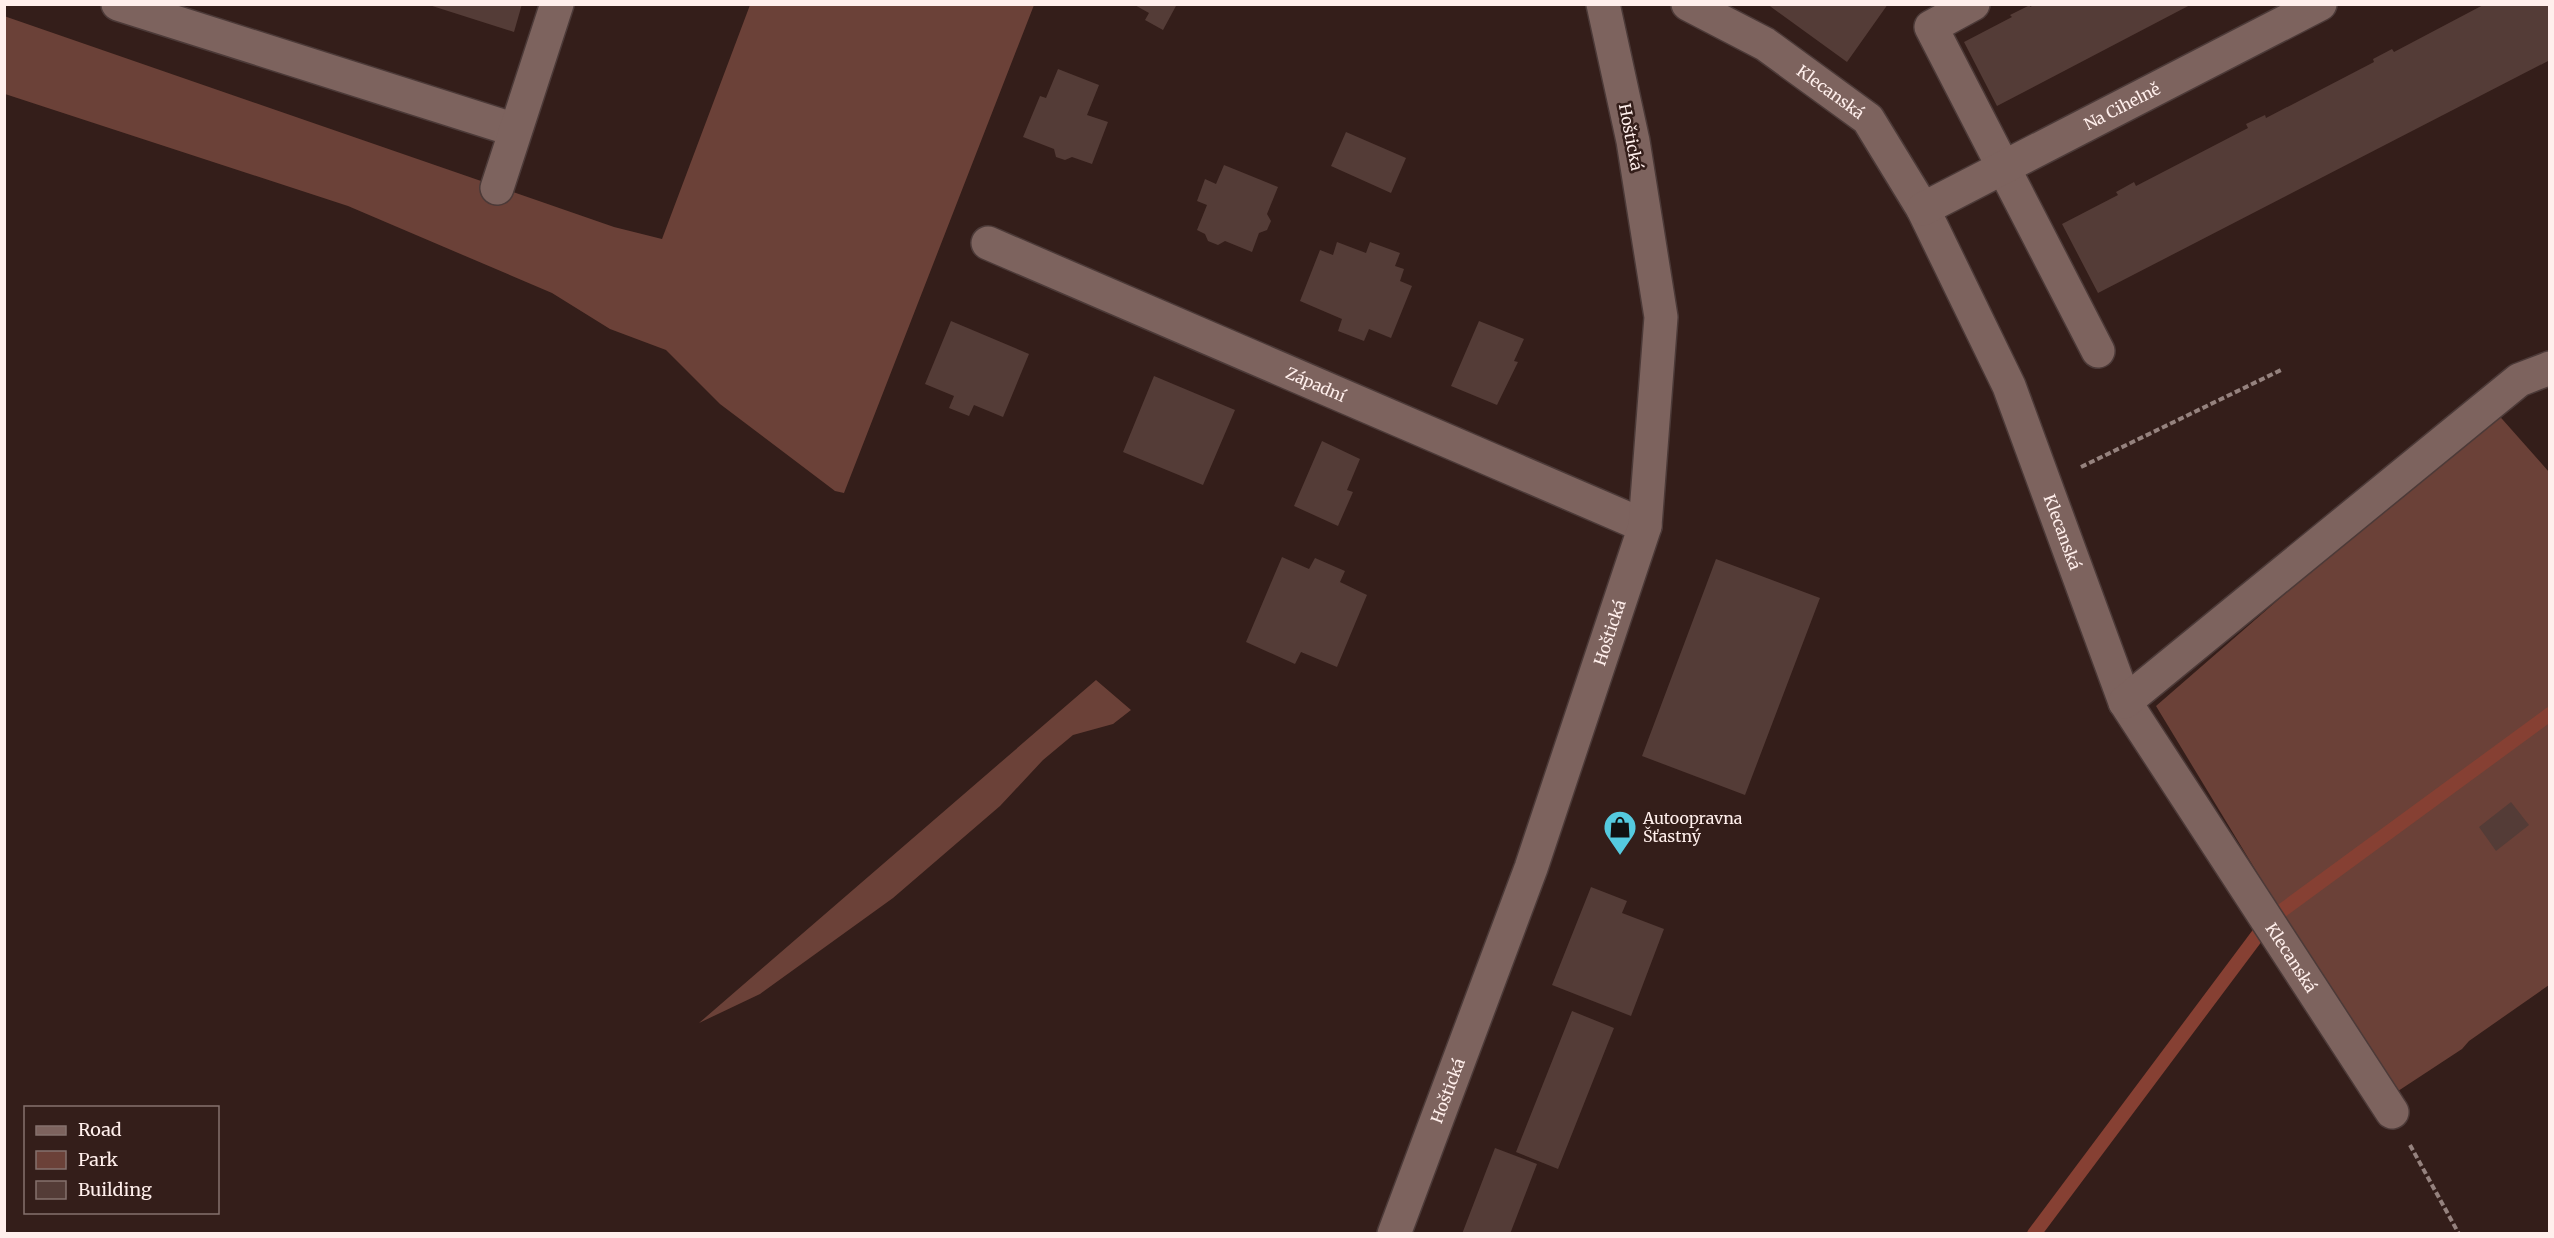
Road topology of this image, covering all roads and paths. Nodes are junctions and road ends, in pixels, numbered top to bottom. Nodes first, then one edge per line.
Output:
1 (118, 4) edge
2 (557, 4) edge
3 (1603, 4) edge
4 (1688, 4) edge
5 (1973, 4) edge
6 (2320, 4) edge
7 (515, 130) junction
8 (2004, 168) junction
9 (497, 189) dead end
10 (1923, 209) junction
11 (988, 243) dead end
12 (2098, 351) dead end
13 (2550, 368) edge
14 (2281, 370) dead end
15 (2045, 484) junction
16 (1645, 526) junction
17 (2126, 702) junction
18 (2392, 1112) joint
19 (1394, 1233) edge
20 (2459, 1233) edge

1 - 7 street
2 - 7 street
3 - 16 street, Hoštická
4 - 10 street, Klecanská
5 - 8 street
6 - 8 street, Na Cihelně
7 - 9 street
8 - 10 street, Na Cihelně
8 - 12 street
10 - 15 street, Klecanská
11 - 16 street, Západní
13 - 17 street
14 - 15 path
15 - 17 street, Klecanská
16 - 19 street, Hoštická
17 - 18 street, Klecanská
18 - 20 path

